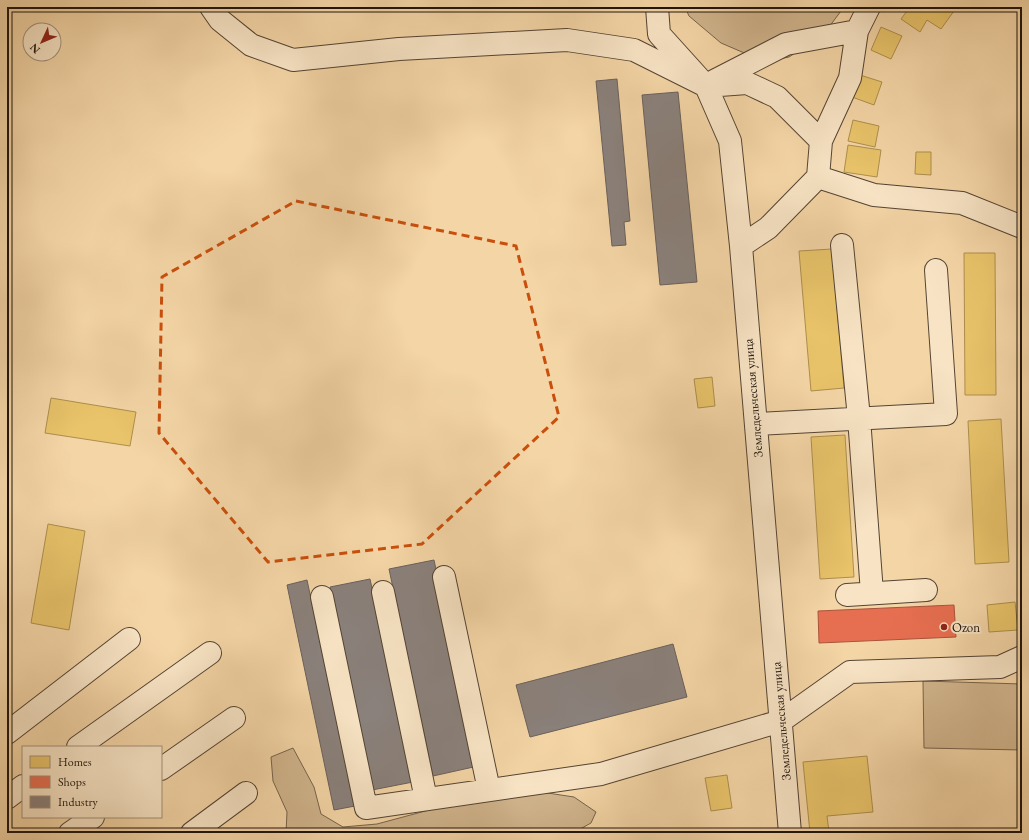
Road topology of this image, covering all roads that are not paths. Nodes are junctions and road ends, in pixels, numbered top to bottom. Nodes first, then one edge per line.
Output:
1 (211, 7) edge
2 (657, 7) edge
3 (869, 7) edge
4 (857, 31) junction
5 (706, 86) junction
6 (821, 141) junction
7 (818, 177) junction
8 (1022, 227) edge
9 (741, 246) junction
10 (842, 246) dead end
11 (936, 270) dead end
12 (859, 418) junction
13 (756, 424) junction
14 (444, 577) dead end
15 (926, 590) dead end
16 (383, 592) dead end
17 (872, 594) junction
18 (848, 595) dead end
19 (322, 597) dead end
20 (129, 639) dead end
21 (210, 653) dead end
22 (1022, 657) edge
23 (234, 718) dead end
24 (780, 721) junction
25 (7, 733) edge
26 (79, 746) edge
27 (162, 768) edge
28 (22, 787) edge
29 (489, 790) junction
30 (246, 793) dead end
31 (7, 798) edge
32 (426, 799) junction
33 (92, 818) edge
34 (70, 833) edge
35 (192, 833) edge
36 (790, 833) edge

1 - 5 street
2 - 5 street, Земледельческая улица
3 - 4 street
4 - 5 street
4 - 6 street
5 - 6 street
5 - 9 street, Земледельческая улица
6 - 7 street
7 - 8 street
7 - 9 street
9 - 13 street, Земледельческая улица
10 - 12 street
11 - 12 street
12 - 13 street
12 - 17 street
13 - 24 street, Земледельческая улица
14 - 29 street
15 - 17 street
16 - 32 street
17 - 18 street
19 - 32 street
20 - 25 street
21 - 26 street
22 - 24 street
23 - 27 street
24 - 29 street
24 - 36 street, Земледельческая улица
28 - 31 street
29 - 32 street
30 - 35 street
33 - 34 street

